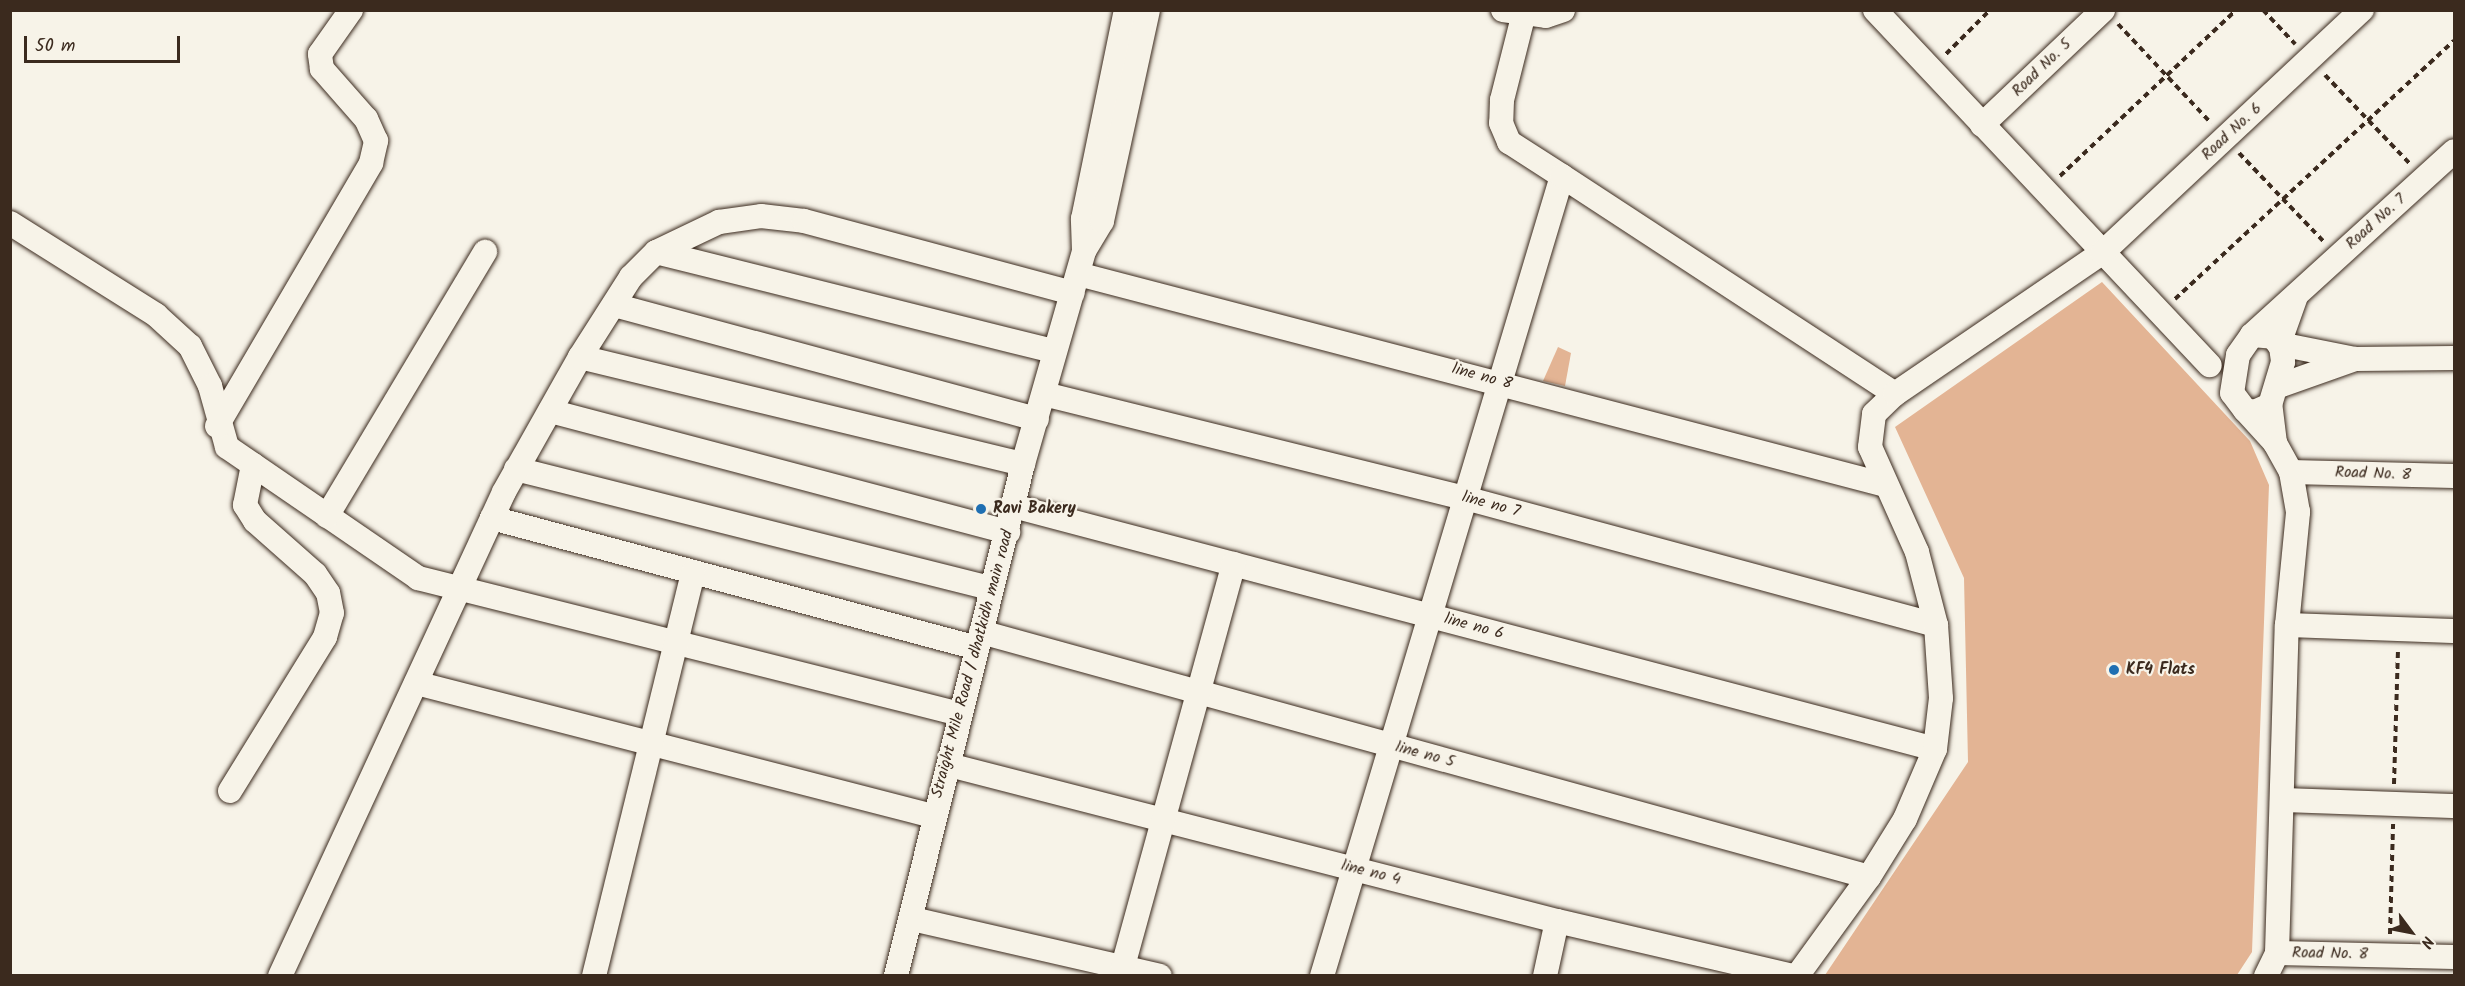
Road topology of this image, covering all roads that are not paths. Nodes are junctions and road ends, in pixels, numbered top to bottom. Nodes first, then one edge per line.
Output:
1 (351, 10) edge
2 (1126, 10) edge
3 (1148, 10) edge
4 (1875, 10) edge
5 (2103, 10) edge
6 (2362, 10) edge
7 (1537, 12) edge
8 (1982, 125) junction
9 (2454, 151) edge
10 (1562, 176) junction
11 (10, 223) edge
12 (1084, 251) junction
13 (485, 252) dead end
14 (656, 252) junction
15 (2102, 253) junction
16 (1075, 283) junction
17 (2297, 294) junction
18 (614, 305) junction
19 (2252, 335) junction
20 (1054, 351) junction
21 (2238, 355) junction
22 (580, 357) junction
23 (2454, 358) edge
24 (2355, 359) junction
25 (2210, 365) junction
26 (1497, 381) junction
27 (1044, 394) junction
28 (1895, 394) junction
29 (2274, 396) junction
30 (2239, 402) junction
31 (549, 411) junction
32 (1037, 419) junction
33 (218, 426) junction
34 (2275, 443) junction
35 (1023, 464) junction
36 (253, 465) junction
37 (516, 470) junction
38 (2291, 472) junction
39 (2454, 476) edge
40 (1886, 485) junction
41 (1466, 498) junction
42 (1013, 506) junction
43 (327, 516) junction
44 (492, 518) junction
45 (1008, 532) junction
46 (1234, 564) junction
47 (693, 572) junction
48 (991, 588) junction
49 (459, 589) junction
50 (1428, 615) junction
51 (1936, 625) junction
52 (2287, 625) junction
53 (2454, 631) edge
54 (979, 640) junction
55 (675, 643) junction
56 (416, 683) junction
57 (1196, 692) junction
58 (960, 714) junction
59 (649, 742) junction
60 (1389, 745) junction
61 (1935, 749) junction
62 (949, 765) junction
63 (230, 791) dead end
64 (2282, 800) junction
65 (2454, 806) edge
66 (933, 816) junction
67 (1163, 820) junction
68 (1353, 868) junction
69 (1869, 877) junction
70 (912, 919) junction
71 (1557, 921) junction
72 (2277, 953) junction
73 (2454, 957) edge
74 (1123, 966) junction
75 (280, 975) edge
76 (594, 975) edge
77 (896, 975) edge
78 (1160, 975) edge
79 (1322, 975) edge
80 (1545, 975) edge
81 (1796, 975) edge
82 (2266, 975) edge

1 - 33 street
2 - 12 street, Straight Mile Road / dhatkidh main road
3 - 12 street, Straight Mile Road / dhatkidh main road
4 - 8 street
5 - 8 street, Road No. 5
6 - 15 street, Road No. 6
7 - 10 street
8 - 15 street
9 - 17 street, Road No. 7
10 - 26 street
10 - 28 street
11 - 33 street
12 - 16 street, Straight Mile Road / dhatkidh main road
13 - 43 street
14 - 16 street, line no 8
14 - 18 street
14 - 20 street
15 - 25 street
15 - 28 street, Road No. 6
16 - 20 street, Straight Mile Road / dhatkidh main road
16 - 26 street, line no 8
17 - 19 street, Road No. 7
17 - 24 street
18 - 22 street
18 - 32 street
19 - 21 street, Road No. 7
19 - 29 street
20 - 27 street, Straight Mile Road / dhatkidh main road
21 - 25 street
21 - 30 street
22 - 31 street
22 - 35 street
23 - 24 street
24 - 29 street
25 - 30 street
26 - 40 street, line no 8
26 - 41 street
27 - 32 street, Straight Mile Road / dhatkidh main road
27 - 41 street, line no 7
28 - 40 street, Road No. 6
29 - 30 street
29 - 34 street
30 - 34 street
31 - 37 street
31 - 45 street
32 - 35 street, Straight Mile Road / dhatkidh main road
33 - 36 street
34 - 38 street
35 - 42 street, Straight Mile Road / dhatkidh main road
36 - 43 street
36 - 63 street
37 - 44 street
37 - 48 street
38 - 39 street, Road No. 8
38 - 52 street
40 - 51 street, Road No. 6
41 - 50 street
41 - 51 street, line no 7
42 - 45 street, Straight Mile Road / dhatkidh main road
42 - 46 street, line no 6
43 - 49 street
44 - 47 street, line no 5
44 - 49 street
45 - 48 street, Straight Mile Road / dhatkidh main road
46 - 50 street, line no 6
46 - 57 street
47 - 54 street, line no 5
47 - 55 street
48 - 54 street, Straight Mile Road / dhatkidh main road
49 - 55 street
49 - 56 street
50 - 60 street
50 - 61 street, line no 6
51 - 61 street, Road No. 6
52 - 53 street
52 - 64 street
54 - 57 street, line no 5
54 - 58 street, Straight Mile Road / dhatkidh main road
55 - 58 street
55 - 59 street
56 - 59 street
56 - 75 street
57 - 60 street, line no 5
57 - 67 street
58 - 62 street, Straight Mile Road / dhatkidh main road
59 - 66 street
59 - 76 street
60 - 68 street
60 - 69 street, line no 5
61 - 69 street, Road No. 6
62 - 66 street, Straight Mile Road / dhatkidh main road
62 - 67 street, line no 4
64 - 65 street
64 - 72 street
66 - 70 street, Straight Mile Road / dhatkidh main road
67 - 68 street, line no 4
67 - 74 street
68 - 71 street, line no 4
68 - 79 street
69 - 81 street, Road No. 6
70 - 74 street
70 - 77 street, Straight Mile Road / dhatkidh main road
71 - 80 street
71 - 81 street, line no 4
72 - 73 street, Road No. 8
72 - 82 street
74 - 78 street

